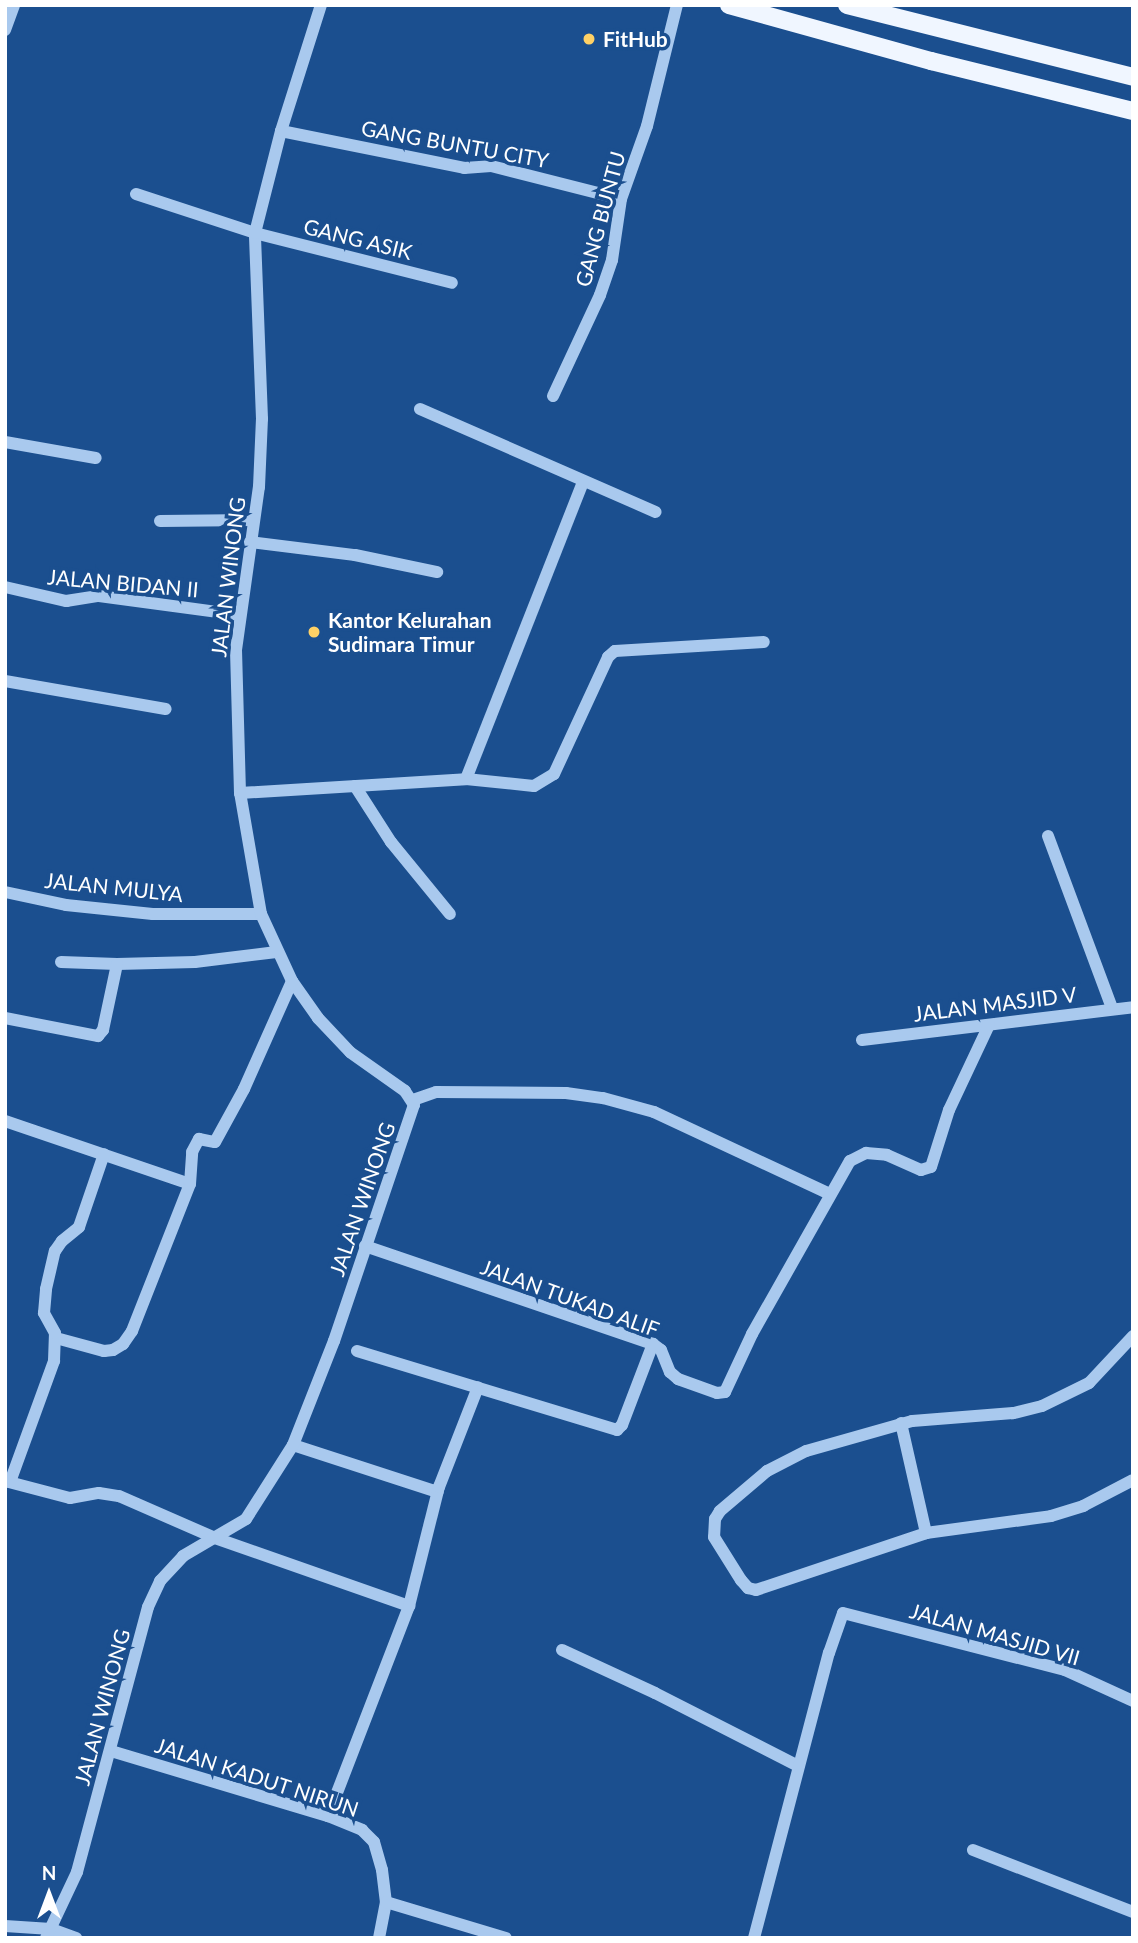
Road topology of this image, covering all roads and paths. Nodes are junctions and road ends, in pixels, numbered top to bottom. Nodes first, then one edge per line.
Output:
1 (14, 5) edge
2 (321, 5) edge
3 (677, 5) edge
4 (729, 5) edge
5 (847, 5) edge
6 (5, 30) edge
7 (1133, 77) edge
8 (1133, 111) edge
9 (281, 131) junction
10 (136, 194) dead end
11 (621, 199) junction
12 (255, 233) junction
13 (452, 283) dead end
14 (553, 396) dead end
15 (420, 409) dead end
16 (5, 442) edge
17 (96, 458) dead end
18 (583, 482) junction
19 (656, 512) dead end
20 (253, 520) junction
21 (160, 521) dead end
22 (250, 542) junction
23 (436, 572) dead end
24 (5, 586) edge
25 (239, 615) junction
26 (764, 642) dead end
27 (5, 681) edge
28 (166, 709) dead end
29 (466, 779) junction
30 (355, 786) junction
31 (240, 793) junction
32 (1048, 836) dead end
33 (5, 892) edge
34 (261, 914) junction
35 (450, 914) dead end
36 (276, 952) junction
37 (61, 962) dead end
38 (117, 964) junction
39 (292, 981) junction
40 (1133, 1007) edge
41 (1112, 1009) junction
42 (5, 1018) edge
43 (989, 1025) junction
44 (862, 1040) dead end
45 (413, 1100) junction
46 (5, 1121) edge
47 (104, 1154) junction
48 (190, 1185) junction
49 (830, 1194) junction
50 (365, 1246) junction
51 (1133, 1336) edge
52 (56, 1338) junction
53 (653, 1344) junction
54 (357, 1351) dead end
55 (478, 1387) junction
56 (901, 1423) junction
57 (293, 1445) junction
58 (1133, 1480) edge
59 (7, 1481) edge
60 (438, 1492) junction
61 (926, 1533) junction
62 (215, 1538) junction
63 (409, 1606) junction
64 (562, 1650) dead end
65 (1133, 1701) edge
66 (111, 1751) junction
67 (798, 1766) junction
68 (328, 1816) junction
69 (974, 1850) dead end
70 (386, 1902) junction
71 (1133, 1912) edge
72 (5, 1926) edge
73 (48, 1933) edge
74 (76, 1938) edge
75 (379, 1938) edge
76 (506, 1938) edge
77 (754, 1938) edge

1 - 6 street
2 - 9 street, JALAN WINONG
3 - 11 street, GANG BUNTU
4 - 8 main road
5 - 7 main road
9 - 11 street, GANG BUNTU CITY
9 - 12 street, JALAN WINONG
10 - 12 street, GANG ASIK
11 - 14 street, GANG BUNTU
12 - 13 street, GANG ASIK
12 - 20 street, JALAN WINONG
15 - 18 street
16 - 17 street
18 - 19 street
18 - 29 street
20 - 21 street
20 - 22 street, JALAN WINONG
22 - 23 street
22 - 25 street, JALAN WINONG
24 - 25 street, JALAN BIDAN II
25 - 31 street, JALAN WINONG
26 - 29 street
27 - 28 street
29 - 30 street
30 - 31 street
30 - 35 street
31 - 34 street, JALAN WINONG
32 - 41 street
33 - 34 street, JALAN MULYA
34 - 36 street, JALAN WINONG
36 - 38 street
36 - 39 street, JALAN WINONG
37 - 38 street
38 - 42 street
39 - 45 street, JALAN WINONG
39 - 48 street
40 - 41 street, JALAN MASJID V
41 - 43 street, JALAN MASJID V
43 - 44 street, JALAN MASJID V
43 - 49 street, JALAN TUKAD ALIF
45 - 49 street
45 - 50 street, JALAN WINONG
46 - 47 street
47 - 48 street
47 - 52 street
48 - 52 street
49 - 53 street, JALAN TUKAD ALIF
50 - 53 street, JALAN TUKAD ALIF
50 - 57 street, JALAN WINONG
51 - 56 street
52 - 59 street
53 - 55 street
54 - 55 street
55 - 60 street
56 - 61 street
56 - 61 street
57 - 60 street
57 - 62 street, JALAN WINONG
58 - 61 street
59 - 62 street
60 - 63 street
62 - 63 street
62 - 66 street, JALAN WINONG
63 - 68 street
64 - 67 street
65 - 67 street, JALAN MASJID VII
66 - 68 street, JALAN KADUT NIRUN
66 - 73 street, JALAN WINONG
67 - 77 street
68 - 70 street, JALAN KADUT NIRUN
69 - 71 street
70 - 75 street, JALAN KADUT NIRUN
70 - 76 street
72 - 73 street
73 - 74 street

